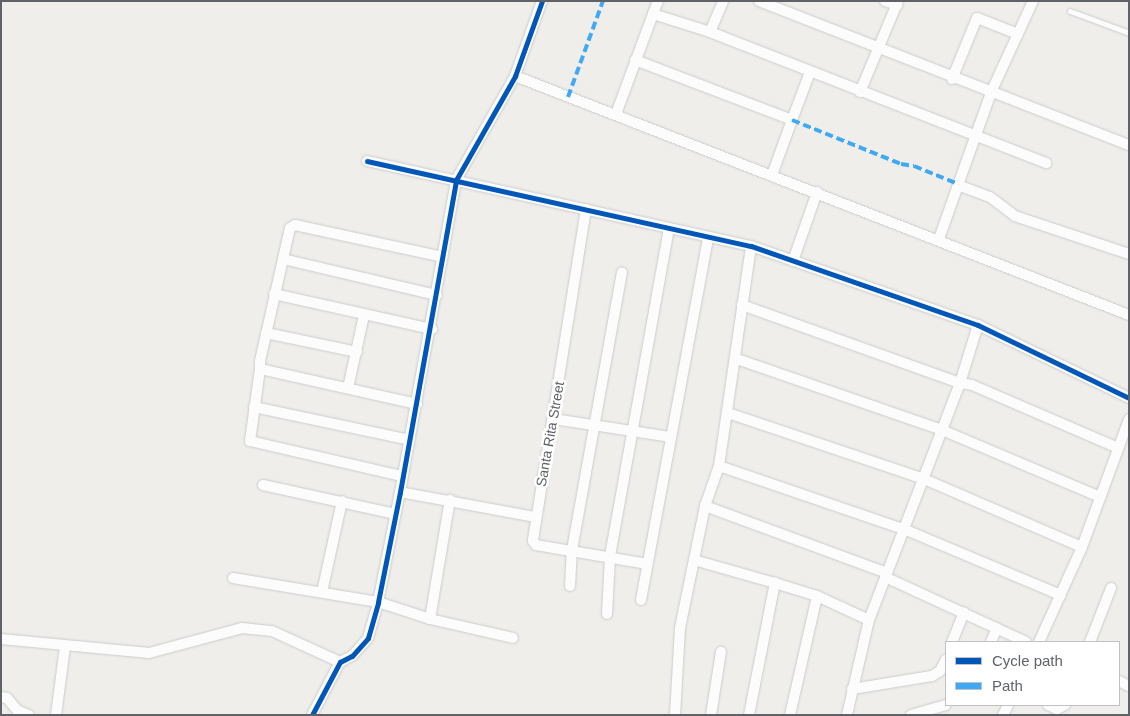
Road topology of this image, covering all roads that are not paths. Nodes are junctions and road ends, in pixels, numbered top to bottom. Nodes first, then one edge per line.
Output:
1 (542, 1) edge
2 (658, 1) edge
3 (723, 1) edge
4 (759, 1) edge
5 (885, 1) edge
6 (1033, 1) edge
7 (897, 3) edge
8 (1070, 11) dead end
9 (653, 14) junction
10 (710, 32) junction
11 (1129, 33) edge
12 (1018, 34) junction
13 (880, 48) junction
14 (635, 60) junction
15 (810, 72) junction
16 (515, 76) junction
17 (952, 79) junction
18 (992, 90) junction
19 (860, 92) junction
20 (616, 114) junction
21 (792, 120) junction
22 (975, 135) junction
23 (1129, 145) edge
24 (368, 161) dead end
25 (1046, 163) dead end
26 (772, 175) junction
27 (456, 180) junction
28 (958, 185) junction
29 (817, 192) junction
30 (586, 210) junction
31 (669, 228) junction
32 (708, 237) junction
33 (939, 239) junction
34 (751, 246) junction
35 (1129, 254) edge
36 (443, 257) junction
37 (283, 259) junction
38 (793, 261) junction
39 (622, 272) dead end
40 (274, 294) junction
41 (437, 295) junction
42 (742, 305) junction
43 (1129, 315) edge
44 (364, 316) junction
45 (978, 325) junction
46 (432, 329) junction
47 (266, 333) junction
48 (357, 352) junction
49 (737, 359) junction
50 (260, 369) junction
51 (960, 383) junction
52 (348, 388) junction
53 (1129, 398) edge
54 (417, 404) junction
55 (254, 407) junction
56 (728, 413) junction
57 (554, 419) junction
58 (1129, 419) edge
59 (594, 426) junction
60 (942, 430) junction
61 (631, 433) junction
62 (670, 437) junction
63 (410, 440) junction
64 (1116, 447) junction
65 (719, 466) junction
66 (402, 476) junction
67 (924, 479) junction
68 (263, 485) dead end
69 (400, 492) junction
70 (1100, 497) junction
71 (450, 500) junction
72 (342, 501) junction
73 (705, 506) junction
74 (395, 514) junction
75 (535, 517) junction
76 (906, 530) junction
77 (1082, 548) junction
78 (572, 550) junction
79 (610, 556) junction
80 (694, 560) junction
81 (647, 564) junction
82 (886, 575) junction
83 (233, 578) dead end
84 (775, 583) junction
85 (570, 586) dead end
86 (1111, 588) dead end
87 (322, 592) junction
88 (1061, 595) junction
89 (817, 596) junction
90 (641, 600) dead end
91 (378, 602) junction
92 (964, 612) junction
93 (607, 614) dead end
94 (430, 619) junction
95 (869, 620) junction
96 (996, 628) junction
97 (513, 638) dead end
98 (1, 639) edge
99 (952, 641) edge
100 (991, 641) edge
101 (1024, 641) edge
102 (1039, 641) edge
103 (1090, 641) edge
104 (65, 647) junction
105 (721, 652) dead end
106 (945, 661) edge
107 (340, 662) junction
108 (852, 689) junction
109 (1, 697) edge
110 (945, 705) edge
111 (1050, 706) edge
112 (1064, 706) edge
113 (29, 715) edge
114 (56, 715) edge
115 (312, 715) edge
116 (675, 715) edge
117 (711, 715) edge
118 (749, 715) edge
119 (790, 715) edge
120 (847, 715) edge
121 (911, 715) edge

1 - 16 street
2 - 9 street
3 - 10 street
4 - 13 street
5 - 7 street
6 - 12 street
7 - 13 street
8 - 11 lane
9 - 10 street
9 - 14 street
10 - 15 street
12 - 17 street
12 - 18 street
13 - 17 street
13 - 19 street
14 - 20 street
14 - 21 street
15 - 19 street
15 - 21 street
16 - 20 street
16 - 27 street
17 - 18 street
18 - 22 street
18 - 23 street
19 - 22 street
20 - 26 street
21 - 26 street
22 - 25 street
22 - 28 street
24 - 27 street
26 - 29 street
27 - 30 street
27 - 36 street
28 - 33 street
28 - 35 street
29 - 33 street
29 - 38 street
30 - 31 street
30 - 57 street, Santa Rita Street
31 - 32 street
31 - 61 street
32 - 34 street
32 - 62 street
33 - 43 street
34 - 38 street
34 - 42 street
36 - 37 street
36 - 41 street
37 - 40 street
37 - 41 street
38 - 45 street
39 - 59 street
40 - 44 street
40 - 47 street
41 - 46 street
42 - 49 street
42 - 51 street
44 - 46 street
44 - 48 street
45 - 51 street
45 - 53 street
46 - 54 street
47 - 48 street
47 - 50 street
48 - 52 street
49 - 56 street
49 - 60 street
50 - 52 street
50 - 55 street
51 - 60 street
51 - 64 street
52 - 54 street
54 - 63 street
55 - 63 street
55 - 66 street
56 - 65 street
56 - 67 street
57 - 59 street
57 - 75 street, Santa Rita Street
58 - 64 street
59 - 61 street
59 - 78 street
60 - 67 street
60 - 70 street
61 - 62 street
61 - 79 street
62 - 81 street
63 - 66 street
64 - 70 street
65 - 73 street
65 - 76 street
66 - 69 street
67 - 76 street
67 - 77 street
68 - 72 street
69 - 71 street
69 - 74 street
70 - 77 street
71 - 75 street
71 - 94 street
72 - 74 street
72 - 87 street
73 - 80 street
73 - 82 street
74 - 91 street
75 - 78 street, Santa Rita Street
76 - 82 street
76 - 88 street
77 - 88 street
78 - 79 street, Santa Rita Street
78 - 85 street
79 - 81 street, Santa Rita Street
79 - 93 street
80 - 84 street
80 - 116 street
81 - 90 street
82 - 92 street
82 - 95 street
83 - 87 street
84 - 89 street
84 - 118 street
86 - 103 street
87 - 91 street
88 - 102 street
89 - 95 street
89 - 119 street
91 - 94 street
91 - 107 street
92 - 96 street
92 - 99 street
94 - 97 street
95 - 108 street
96 - 100 street
96 - 101 street
98 - 104 street
104 - 107 street
104 - 114 street
105 - 117 street
106 - 108 street
107 - 115 street
108 - 120 street
109 - 113 street
110 - 121 street
111 - 112 street

